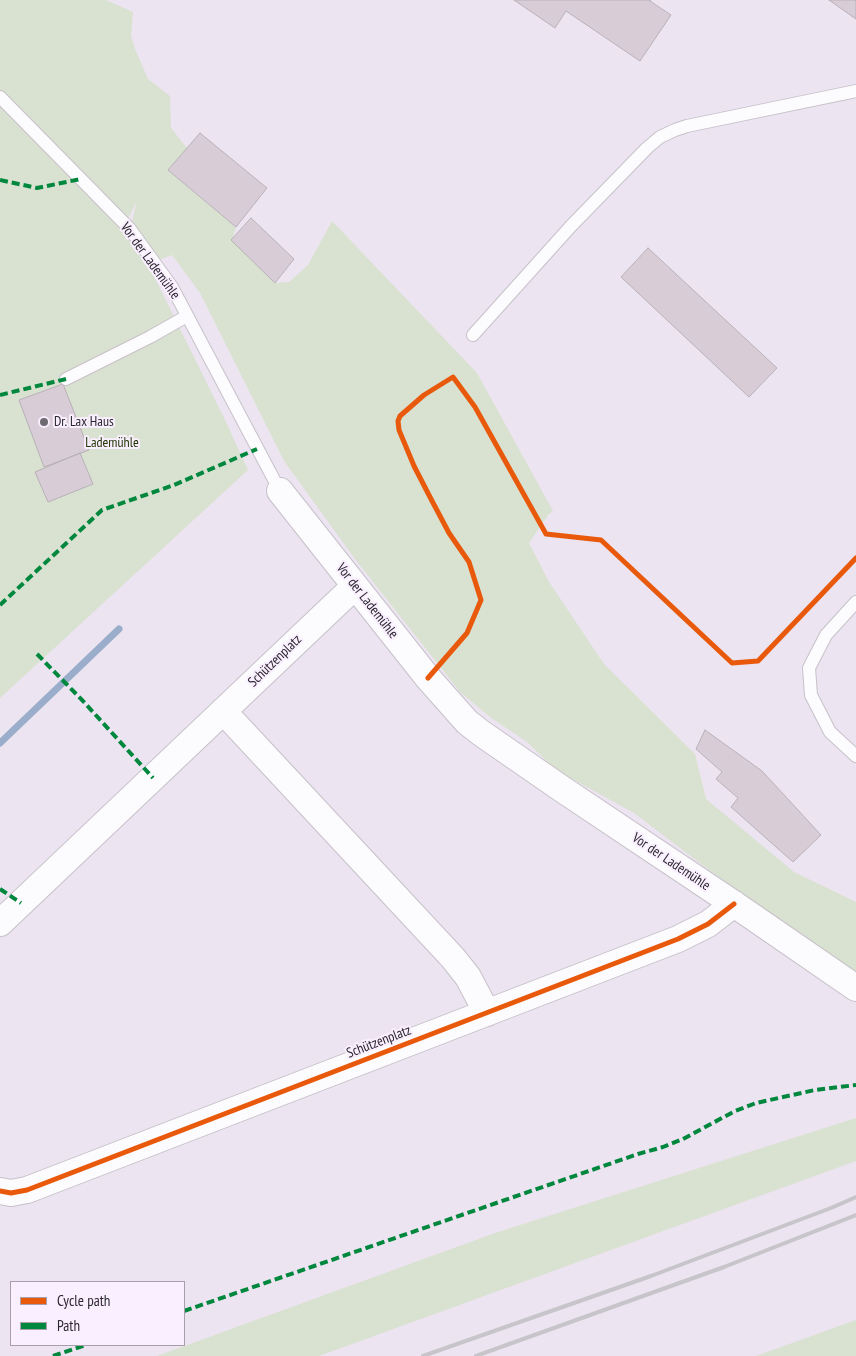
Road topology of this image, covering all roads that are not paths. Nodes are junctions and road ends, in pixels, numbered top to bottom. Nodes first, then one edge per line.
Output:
1 (856, 91) edge
2 (0, 97) edge
3 (187, 316) junction
4 (473, 335) dead end
5 (66, 379) dead end
6 (280, 491) joint
7 (355, 586) junction
8 (856, 602) edge
9 (223, 711) junction
10 (856, 756) edge
11 (734, 904) junction
12 (0, 924) edge
13 (856, 988) edge
14 (487, 1013) junction
15 (27, 1190) junction
16 (0, 1191) edge
17 (0, 1200) edge

1 - 4 lane
2 - 3 lane, Vor der Lademühle
3 - 5 lane
3 - 6 lane, Vor der Lademühle
6 - 7 street, Vor der Lademühle
7 - 9 street, Schützenplatz
7 - 11 street, Vor der Lademühle
8 - 10 lane
9 - 12 street, Schützenplatz
9 - 14 street
11 - 13 street, Vor der Lademühle
11 - 14 street, Schützenplatz
14 - 15 street, Schützenplatz
15 - 16 street, Schützenplatz
15 - 17 lane

